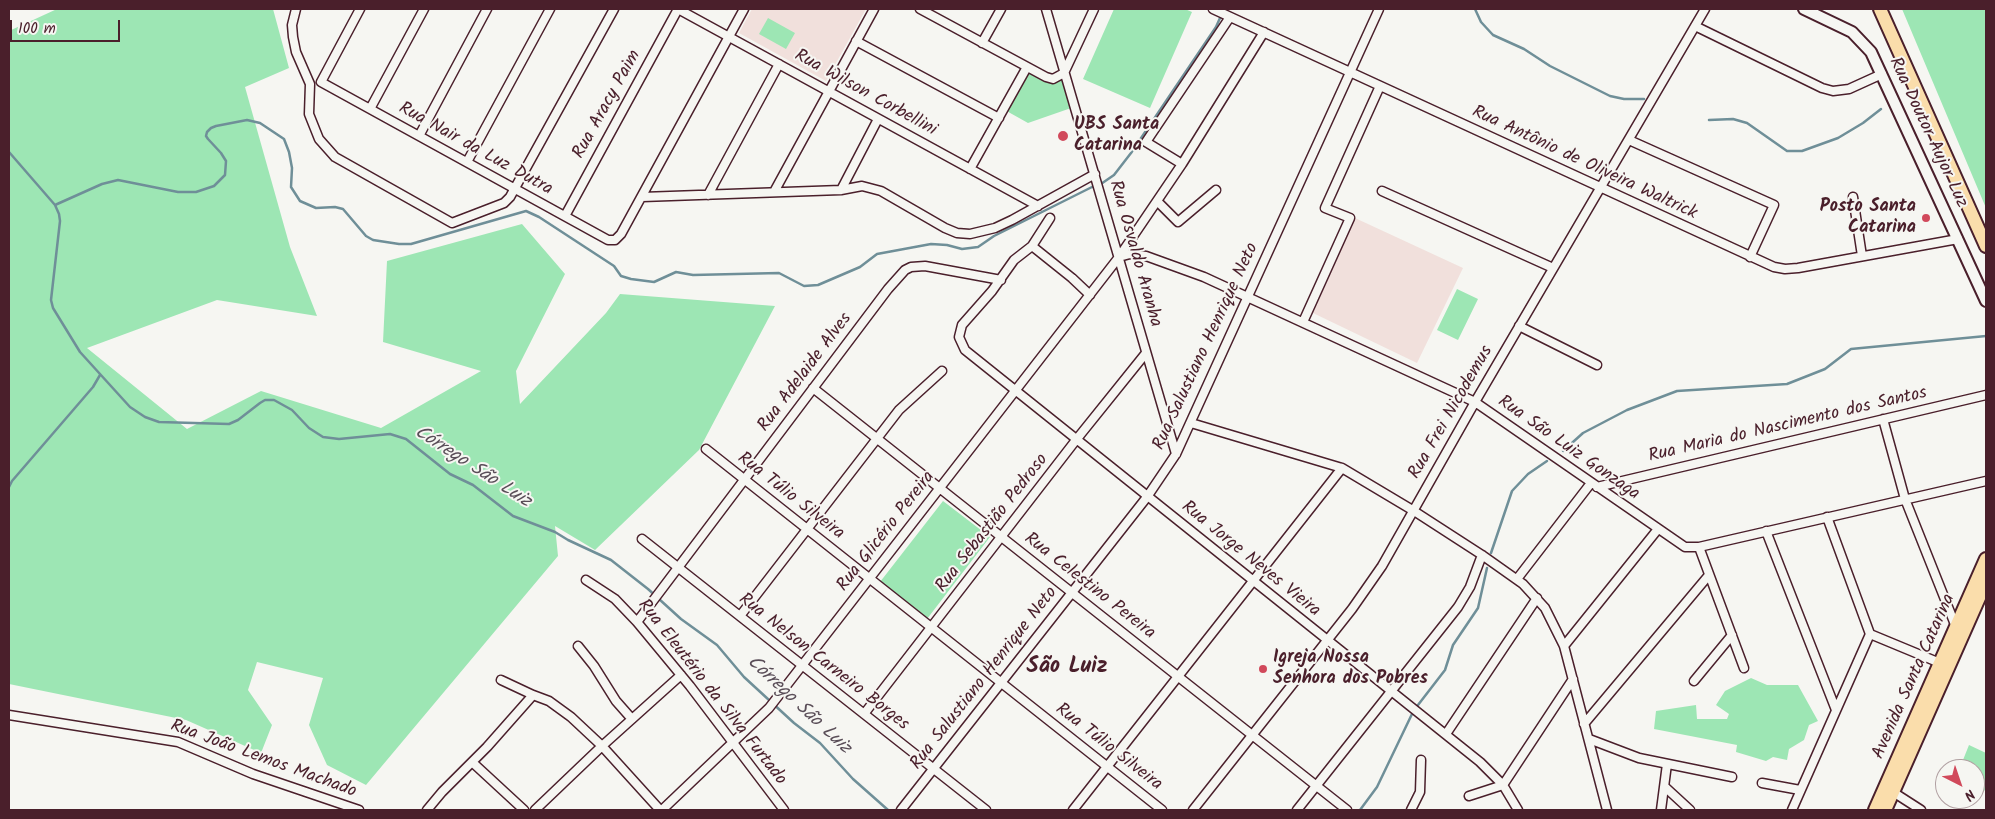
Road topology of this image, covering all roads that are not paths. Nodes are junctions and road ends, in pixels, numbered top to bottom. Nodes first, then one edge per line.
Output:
1 (296, 9) edge
2 (360, 9) edge
3 (424, 9) edge
4 (487, 9) edge
5 (550, 9) edge
6 (614, 9) edge
7 (678, 9) edge
8 (744, 9) edge
9 (874, 9) edge
10 (920, 9) edge
11 (1001, 9) edge
12 (1046, 9) edge
13 (1094, 9) edge
14 (1214, 9) edge
15 (1379, 9) edge
16 (1705, 9) edge
17 (1804, 9) edge
18 (1880, 9) edge
19 (935, 12) edge
20 (1228, 15) junction
21 (1695, 26) junction
22 (1264, 32) junction
23 (729, 37) junction
24 (856, 41) junction
25 (982, 43) junction
26 (779, 64) junction
27 (1027, 67) junction
28 (1350, 72) junction
29 (1064, 73) junction
30 (1882, 74) junction
31 (321, 82) junction
32 (310, 84) junction
33 (1380, 86) junction
34 (829, 91) junction
35 (370, 109) junction
36 (999, 118) junction
37 (878, 119) junction
38 (419, 136) junction
39 (1629, 140) junction
40 (467, 162) junction
41 (1182, 164) junction
42 (970, 169) junction
43 (1096, 177) junction
44 (1600, 188) junction
45 (516, 189) junction
46 (841, 190) junction
47 (1216, 190) dead end
48 (1382, 190) dead end
49 (774, 192) junction
50 (708, 195) junction
51 (642, 197) junction
52 (1853, 197) dead end
53 (1158, 202) junction
54 (1038, 206) junction
55 (565, 216) junction
56 (1050, 218) dead end
57 (1958, 239) junction
58 (1032, 246) junction
59 (1986, 246) edge
60 (1862, 256) junction
61 (1119, 257) junction
62 (1750, 257) junction
63 (1553, 268) junction
64 (1001, 280) junction
65 (1090, 295) junction
66 (1248, 296) junction
67 (1986, 301) edge
68 (1303, 322) junction
69 (1519, 326) junction
70 (1146, 353) junction
71 (1597, 364) dead end
72 (942, 371) dead end
73 (813, 388) junction
74 (1015, 391) junction
75 (1986, 395) edge
76 (1475, 402) junction
77 (1883, 419) junction
78 (1191, 423) junction
79 (877, 439) junction
80 (1076, 440) junction
81 (706, 449) dead end
82 (1176, 454) junction
83 (1342, 468) junction
84 (744, 480) junction
85 (1986, 481) edge
86 (1594, 485) junction
87 (940, 488) junction
88 (1147, 497) junction
89 (1905, 499) junction
90 (1414, 511) junction
91 (1827, 517) junction
92 (1658, 529) junction
93 (807, 530) junction
94 (1766, 531) junction
95 (1002, 537) junction
96 (642, 539) dead end
97 (1699, 547) junction
98 (1482, 555) junction
99 (1986, 559) edge
100 (678, 568) junction
101 (1709, 575) junction
102 (870, 579) junction
103 (1517, 579) junction
104 (586, 580) dead end
105 (1253, 582) junction
106 (1986, 582) edge
107 (1072, 593) junction
108 (1537, 598) junction
109 (740, 616) junction
110 (637, 622) junction
111 (1956, 627) junction
112 (932, 628) junction
113 (1870, 634) junction
114 (1732, 635) junction
115 (1327, 641) junction
116 (578, 646) dead end
117 (1564, 646) junction
118 (1940, 663) junction
119 (802, 665) junction
120 (1744, 668) dead end
121 (680, 675) junction
122 (1178, 677) junction
123 (1573, 679) junction
124 (501, 680) dead end
125 (1694, 681) dead end
126 (1001, 683) junction
127 (1391, 691) junction
128 (533, 695) junction
129 (1836, 710) junction
130 (864, 714) junction
131 (10, 716) edge
132 (631, 718) junction
133 (1584, 724) junction
134 (1446, 734) junction
135 (1252, 735) junction
136 (1589, 739) junction
137 (733, 743) junction
138 (602, 746) junction
139 (1422, 760) dead end
140 (472, 762) junction
141 (1667, 764) junction
142 (1107, 766) junction
143 (934, 769) junction
144 (1732, 777) dead end
145 (1762, 783) dead end
146 (1503, 785) junction
147 (1316, 786) junction
148 (1665, 787) junction
149 (1800, 790) junction
150 (1893, 792) junction
151 (1469, 796) dead end
152 (359, 810) edge
153 (427, 810) edge
154 (524, 810) edge
155 (535, 810) edge
156 (661, 810) edge
157 (784, 810) edge
158 (901, 810) edge
159 (986, 810) edge
160 (1073, 810) edge
161 (1162, 810) edge
162 (1193, 810) edge
163 (1297, 810) edge
164 (1347, 810) edge
165 (1411, 810) edge
166 (1518, 810) edge
167 (1607, 810) edge
168 (1661, 810) edge
169 (1690, 810) edge
170 (1792, 810) edge
171 (1875, 810) edge
172 (1885, 810) edge
173 (1921, 810) edge

1 - 32 street
2 - 31 street
3 - 35 street
4 - 38 street
5 - 40 street
6 - 45 street
7 - 23 street, Rua Wilson Corbellini
7 - 55 street, Rua Aracy Paim
8 - 23 street
9 - 24 street
10 - 19 street
11 - 25 street
12 - 29 street, Rua Osvaldo Aranha
13 - 29 street
14 - 20 street, Rua Antônio de Oliveira Waltrick
15 - 28 street, Rua Salustiano Henrique Neto
16 - 21 street, Rua Frei Nicodemus
17 - 30 street, Rua Doutor Aujor Luz
18 - 59 main road
19 - 25 street
20 - 22 street, Rua Antônio de Oliveira Waltrick
20 - 41 street
21 - 30 street
21 - 39 street, Rua Frei Nicodemus
22 - 28 street, Rua Antônio de Oliveira Waltrick
22 - 41 street, Rua Glicério Pereira
23 - 26 street, Rua Wilson Corbellini
23 - 51 street
24 - 34 street
24 - 36 street
25 - 27 street
26 - 34 street, Rua Wilson Corbellini
26 - 50 street
27 - 29 street
27 - 36 street
28 - 33 street, Rua Antônio de Oliveira Waltrick
28 - 66 street, Rua Salustiano Henrique Neto
29 - 43 street, Rua Osvaldo Aranha
30 - 57 street, Rua Doutor Aujor Luz
31 - 32 street
31 - 35 street, Rua Nair da Luz Dutra
32 - 45 street
33 - 44 street, Rua Antônio de Oliveira Waltrick
33 - 68 street
34 - 37 street, Rua Wilson Corbellini
34 - 49 street
35 - 38 street, Rua Nair da Luz Dutra
36 - 42 street
37 - 42 street, Rua Wilson Corbellini
37 - 46 street
38 - 40 street, Rua Nair da Luz Dutra
39 - 44 street, Rua Frei Nicodemus
39 - 62 street
40 - 45 street, Rua Nair da Luz Dutra
41 - 53 street, Rua Glicério Pereira
42 - 54 street, Rua Wilson Corbellini
43 - 54 street
43 - 61 street, Rua Osvaldo Aranha
44 - 62 street, Rua Antônio de Oliveira Waltrick
44 - 63 street, Rua Frei Nicodemus
45 - 55 street, Rua Nair da Luz Dutra
46 - 49 street
46 - 54 street
47 - 53 street
48 - 63 street
49 - 50 street
50 - 51 street
51 - 55 street, Rua Nair da Luz Dutra
52 - 60 street
53 - 61 street, Rua Glicério Pereira
56 - 58 street
57 - 60 street, Rua Antônio de Oliveira Waltrick
57 - 67 street, Rua Doutor Aujor Luz
58 - 64 street
58 - 65 street
60 - 62 street, Rua Antônio de Oliveira Waltrick
61 - 65 street, Rua Glicério Pereira
61 - 66 street, Rua São Luiz Gonzaga
61 - 70 street, Rua Osvaldo Aranha
63 - 69 street, Rua Frei Nicodemus
64 - 73 street, Rua Adelaide Alves
64 - 74 street, Rua Jorge Neves Vieira
65 - 74 street, Rua Glicério Pereira
66 - 68 street, Rua São Luiz Gonzaga
66 - 78 street, Rua Salustiano Henrique Neto
68 - 76 street, Rua São Luiz Gonzaga
69 - 71 street
69 - 76 street, Rua Frei Nicodemus
70 - 80 street, Rua Sebastião Pedroso
70 - 82 street, Rua Osvaldo Aranha
72 - 79 street
73 - 79 street, Rua Celestino Pereira
73 - 84 street, Rua Adelaide Alves
74 - 80 street, Rua Jorge Neves Vieira
74 - 87 street, Rua Glicério Pereira
75 - 77 street, Rua Maria do Nascimento dos Santos
76 - 86 street, Rua São Luiz Gonzaga
76 - 90 street, Rua Frei Nicodemus
77 - 86 street, Rua Maria do Nascimento dos Santos
77 - 89 street
78 - 82 street, Rua Salustiano Henrique Neto
78 - 83 street
79 - 87 street, Rua Celestino Pereira
79 - 93 street
80 - 88 street, Rua Jorge Neves Vieira
80 - 95 street, Rua Sebastião Pedroso
81 - 84 street, Rua Túlio Silveira
82 - 88 street, Rua Salustiano Henrique Neto
83 - 90 street
83 - 105 street
84 - 93 street, Rua Túlio Silveira
84 - 100 street, Rua Adelaide Alves
85 - 89 street, Rua São Luiz Gonzaga
86 - 92 street, Rua São Luiz Gonzaga
86 - 103 street
87 - 95 street, Rua Celestino Pereira
87 - 102 street, Rua Glicério Pereira
88 - 105 street, Rua Jorge Neves Vieira
88 - 107 street, Rua Salustiano Henrique Neto
89 - 91 street, Rua São Luiz Gonzaga
89 - 111 street
90 - 98 street
90 - 115 street, Rua Frei Nicodemus
91 - 94 street, Rua São Luiz Gonzaga
91 - 113 street
92 - 97 street, Rua São Luiz Gonzaga
92 - 117 street
93 - 102 street, Rua Túlio Silveira
93 - 109 street
94 - 97 street, Rua São Luiz Gonzaga
94 - 129 street
95 - 107 street, Rua Celestino Pereira
95 - 112 street, Rua Sebastião Pedroso
96 - 100 street, Rua Nelson Carneiro Borges
97 - 101 street
98 - 103 street
98 - 127 street
99 - 111 main road, Avenida Santa Catarina
100 - 109 street, Rua Nelson Carneiro Borges
100 - 110 street, Rua Adelaide Alves
101 - 114 street
101 - 133 street
102 - 112 street, Rua Túlio Silveira
102 - 119 street, Rua Glicério Pereira
103 - 108 street
104 - 110 street, Rua Eleutério da Silva Furtado
105 - 115 street, Rua Jorge Neves Vieira
105 - 122 street
106 - 150 main road, Avenida Santa Catarina
107 - 122 street, Rua Celestino Pereira
107 - 126 street, Rua Salustiano Henrique Neto
108 - 117 street
108 - 134 street
109 - 119 street, Rua Nelson Carneiro Borges
110 - 121 street, Rua Eleutério da Silva Furtado
111 - 118 main road, Avenida Santa Catarina
112 - 126 street, Rua Túlio Silveira
112 - 130 street, Rua Sebastião Pedroso
113 - 118 street
113 - 129 street
114 - 120 street
114 - 125 street
115 - 127 street, Rua Jorge Neves Vieira
115 - 135 street, Rua Frei Nicodemus
116 - 132 street
117 - 123 street
118 - 171 main road, Avenida Santa Catarina
119 - 130 street, Rua Nelson Carneiro Borges
119 - 137 street, Rua Glicério Pereira
121 - 132 street
121 - 137 street, Rua Eleutério da Silva Furtado
122 - 135 street, Rua Celestino Pereira
122 - 142 street
123 - 133 street
123 - 146 street
124 - 128 street
126 - 142 street, Rua Túlio Silveira
126 - 143 street, Rua Salustiano Henrique Neto
127 - 134 street, Rua Jorge Neves Vieira
127 - 147 street
128 - 138 street
128 - 140 street
129 - 149 street
130 - 143 street, Rua Nelson Carneiro Borges
131 - 152 street, Rua João Lemos Machado
132 - 138 street
133 - 136 street
134 - 146 street, Rua Jorge Neves Vieira
135 - 147 street, Rua Celestino Pereira
135 - 162 street, Rua Frei Nicodemus
136 - 141 street
136 - 167 street
137 - 156 street, Rua Glicério Pereira
137 - 157 street, Rua Eleutério da Silva Furtado
138 - 155 street
138 - 156 street
139 - 165 street
140 - 153 street
140 - 154 street
141 - 144 street
141 - 148 street
142 - 160 street
142 - 161 street, Rua Túlio Silveira
143 - 158 street, Rua Salustiano Henrique Neto
143 - 159 street, Rua Nelson Carneiro Borges
145 - 149 street
146 - 151 street
146 - 166 street, Rua Jorge Neves Vieira
147 - 163 street
147 - 164 street, Rua Celestino Pereira
148 - 168 street
148 - 169 street
149 - 170 street
150 - 172 main road, Avenida Santa Catarina
150 - 173 street

